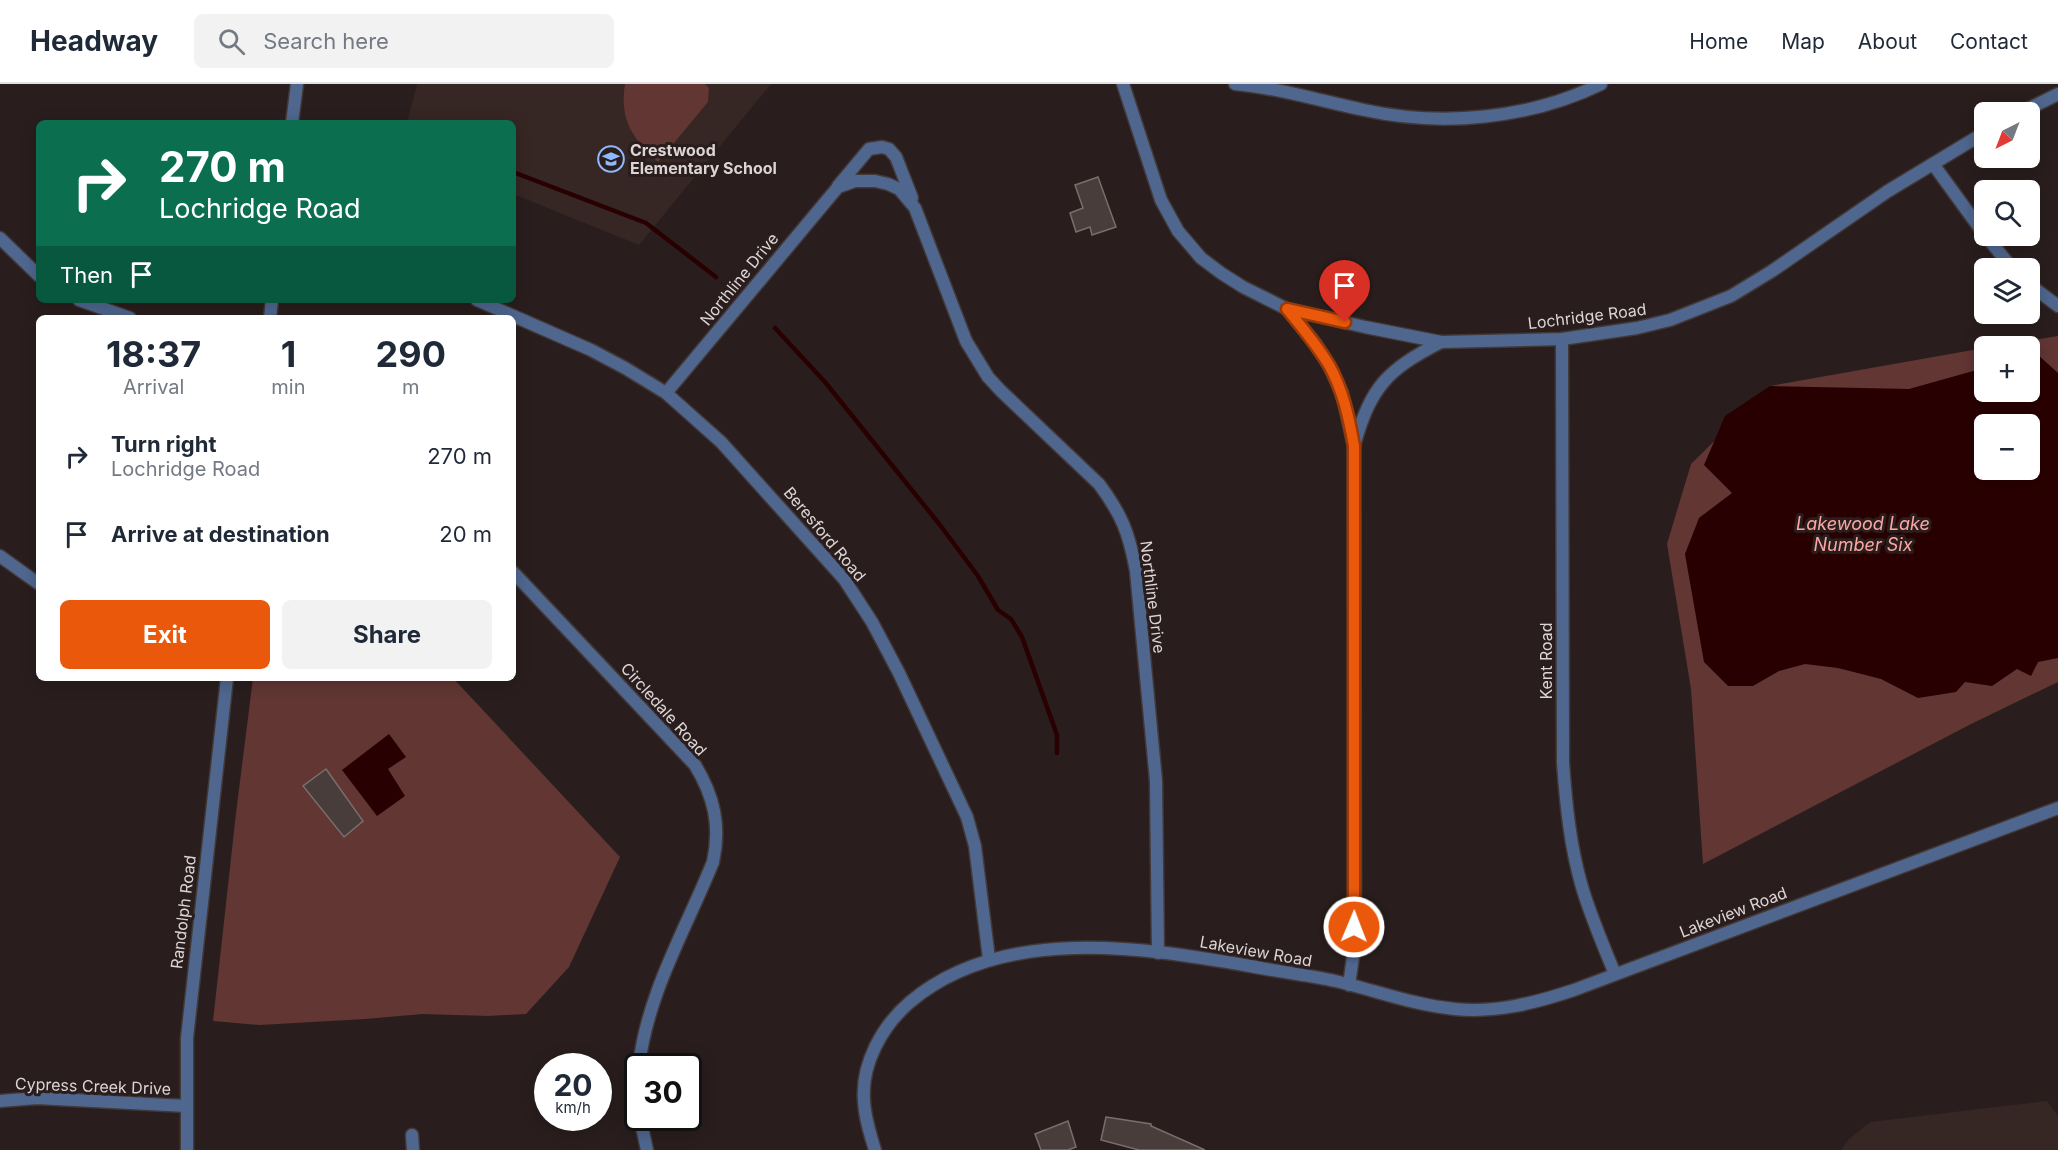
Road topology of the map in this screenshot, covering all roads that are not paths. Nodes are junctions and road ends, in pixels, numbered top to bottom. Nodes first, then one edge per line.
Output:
1 (297, 84) edge
2 (1125, 84) edge
3 (1235, 84) edge
4 (1601, 84) edge
5 (2058, 94) edge
6 (2040, 103) edge
7 (292, 120) edge
8 (1974, 139) edge
9 (1933, 164) junction
10 (838, 187) junction
11 (915, 208) junction
12 (1974, 220) edge
13 (0, 238) edge
14 (1994, 246) edge
15 (2004, 258) edge
16 (36, 274) edge
17 (2040, 292) edge
18 (88, 303) edge
19 (484, 303) edge
20 (2058, 306) edge
21 (1287, 309) junction
22 (122, 315) edge
23 (511, 315) edge
24 (516, 317) edge
25 (1562, 339) junction
26 (1441, 342) junction
27 (666, 393) junction
28 (1354, 446) junction
29 (0, 556) edge
30 (516, 575) edge
31 (36, 582) edge
32 (227, 681) edge
33 (2058, 808) edge
34 (1158, 952) junction
35 (989, 959) junction
36 (1616, 974) junction
37 (1350, 985) junction
38 (640, 1053) edge
39 (0, 1101) edge
40 (186, 1106) junction
41 (643, 1131) edge
42 (412, 1135) dead end
43 (187, 1150) edge
44 (413, 1150) edge
45 (647, 1150) edge
46 (875, 1150) edge

1 - 7 street
2 - 21 street
3 - 4 street
5 - 6 street
8 - 9 street, Lochridge Road
9 - 12 street
9 - 25 street, Lochridge Road
10 - 11 street, Northline Drive
10 - 11 street, Northline Drive
10 - 27 street, Northline Drive
11 - 34 street, Northline Drive
13 - 16 street
14 - 15 street
17 - 20 street
18 - 22 street
19 - 23 street, Beresford Road
21 - 26 street, Lochridge Road
21 - 28 street
24 - 27 street, Beresford Road
25 - 26 street, Lochridge Road
25 - 36 street, Kent Road
26 - 28 street
27 - 35 street, Beresford Road
28 - 37 street
29 - 31 street
30 - 38 street, Circledale Road
32 - 40 street, Randolph Road
33 - 36 street, Lakeview Road
34 - 35 street, Lakeview Road
34 - 37 street, Lakeview Road
35 - 46 street, Lakeview Road
36 - 37 street, Lakeview Road
39 - 40 street, Cypress Creek Drive
40 - 43 street, Randolph Road
41 - 45 street
42 - 44 street

